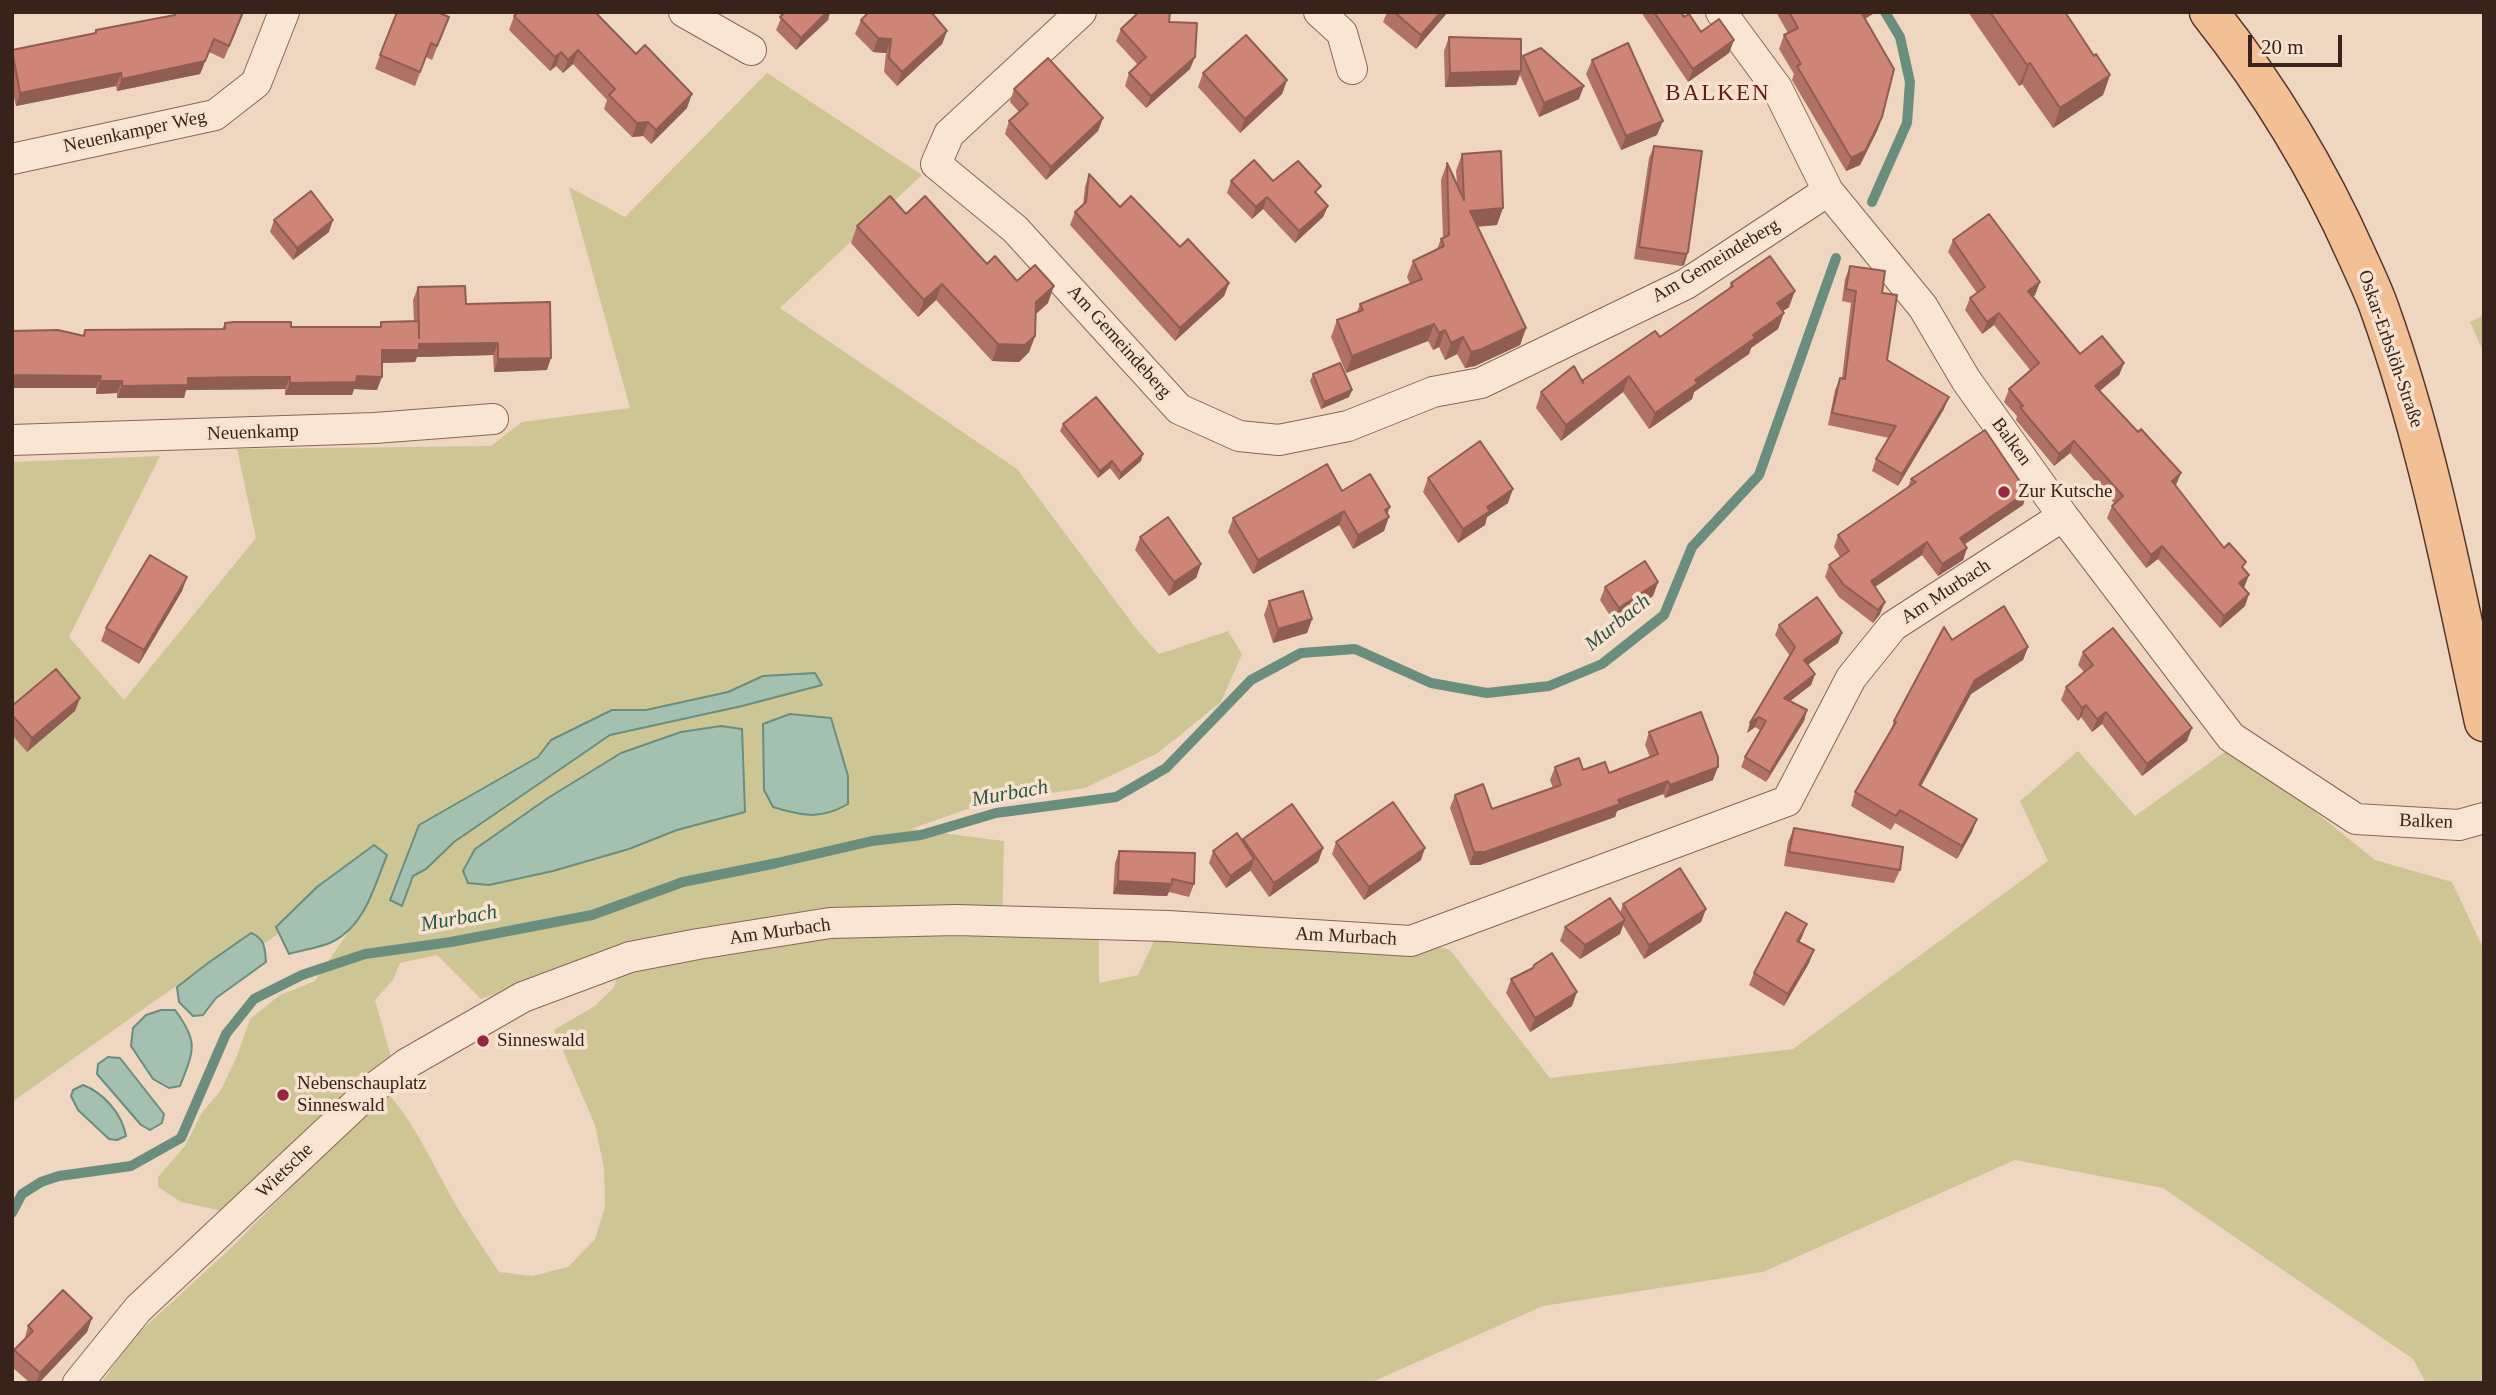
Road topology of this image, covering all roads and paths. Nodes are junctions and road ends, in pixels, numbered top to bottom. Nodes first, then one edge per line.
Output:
1 (284, 12) edge
2 (684, 12) edge
3 (1081, 12) edge
4 (1319, 12) edge
5 (1721, 12) edge
6 (2209, 12) edge
7 (751, 50) dead end
8 (1352, 69) dead end
9 (12, 159) edge
10 (1828, 191) junction
11 (493, 419) dead end
12 (12, 440) edge
13 (2063, 516) junction
14 (2484, 722) edge
15 (2484, 818) edge
16 (523, 997) joint
17 (78, 1383) edge

1 - 9 street, Neuenkamper Weg
2 - 7 street
3 - 10 street, Am Gemeindeberg
4 - 8 street
5 - 10 street, Balken
6 - 14 main road, Oskar-Erbslöh-Straße
10 - 13 street, Balken
11 - 12 street, Neuenkamp
13 - 15 street, Balken
13 - 16 street, Am Murbach
16 - 17 street, Wietsche

